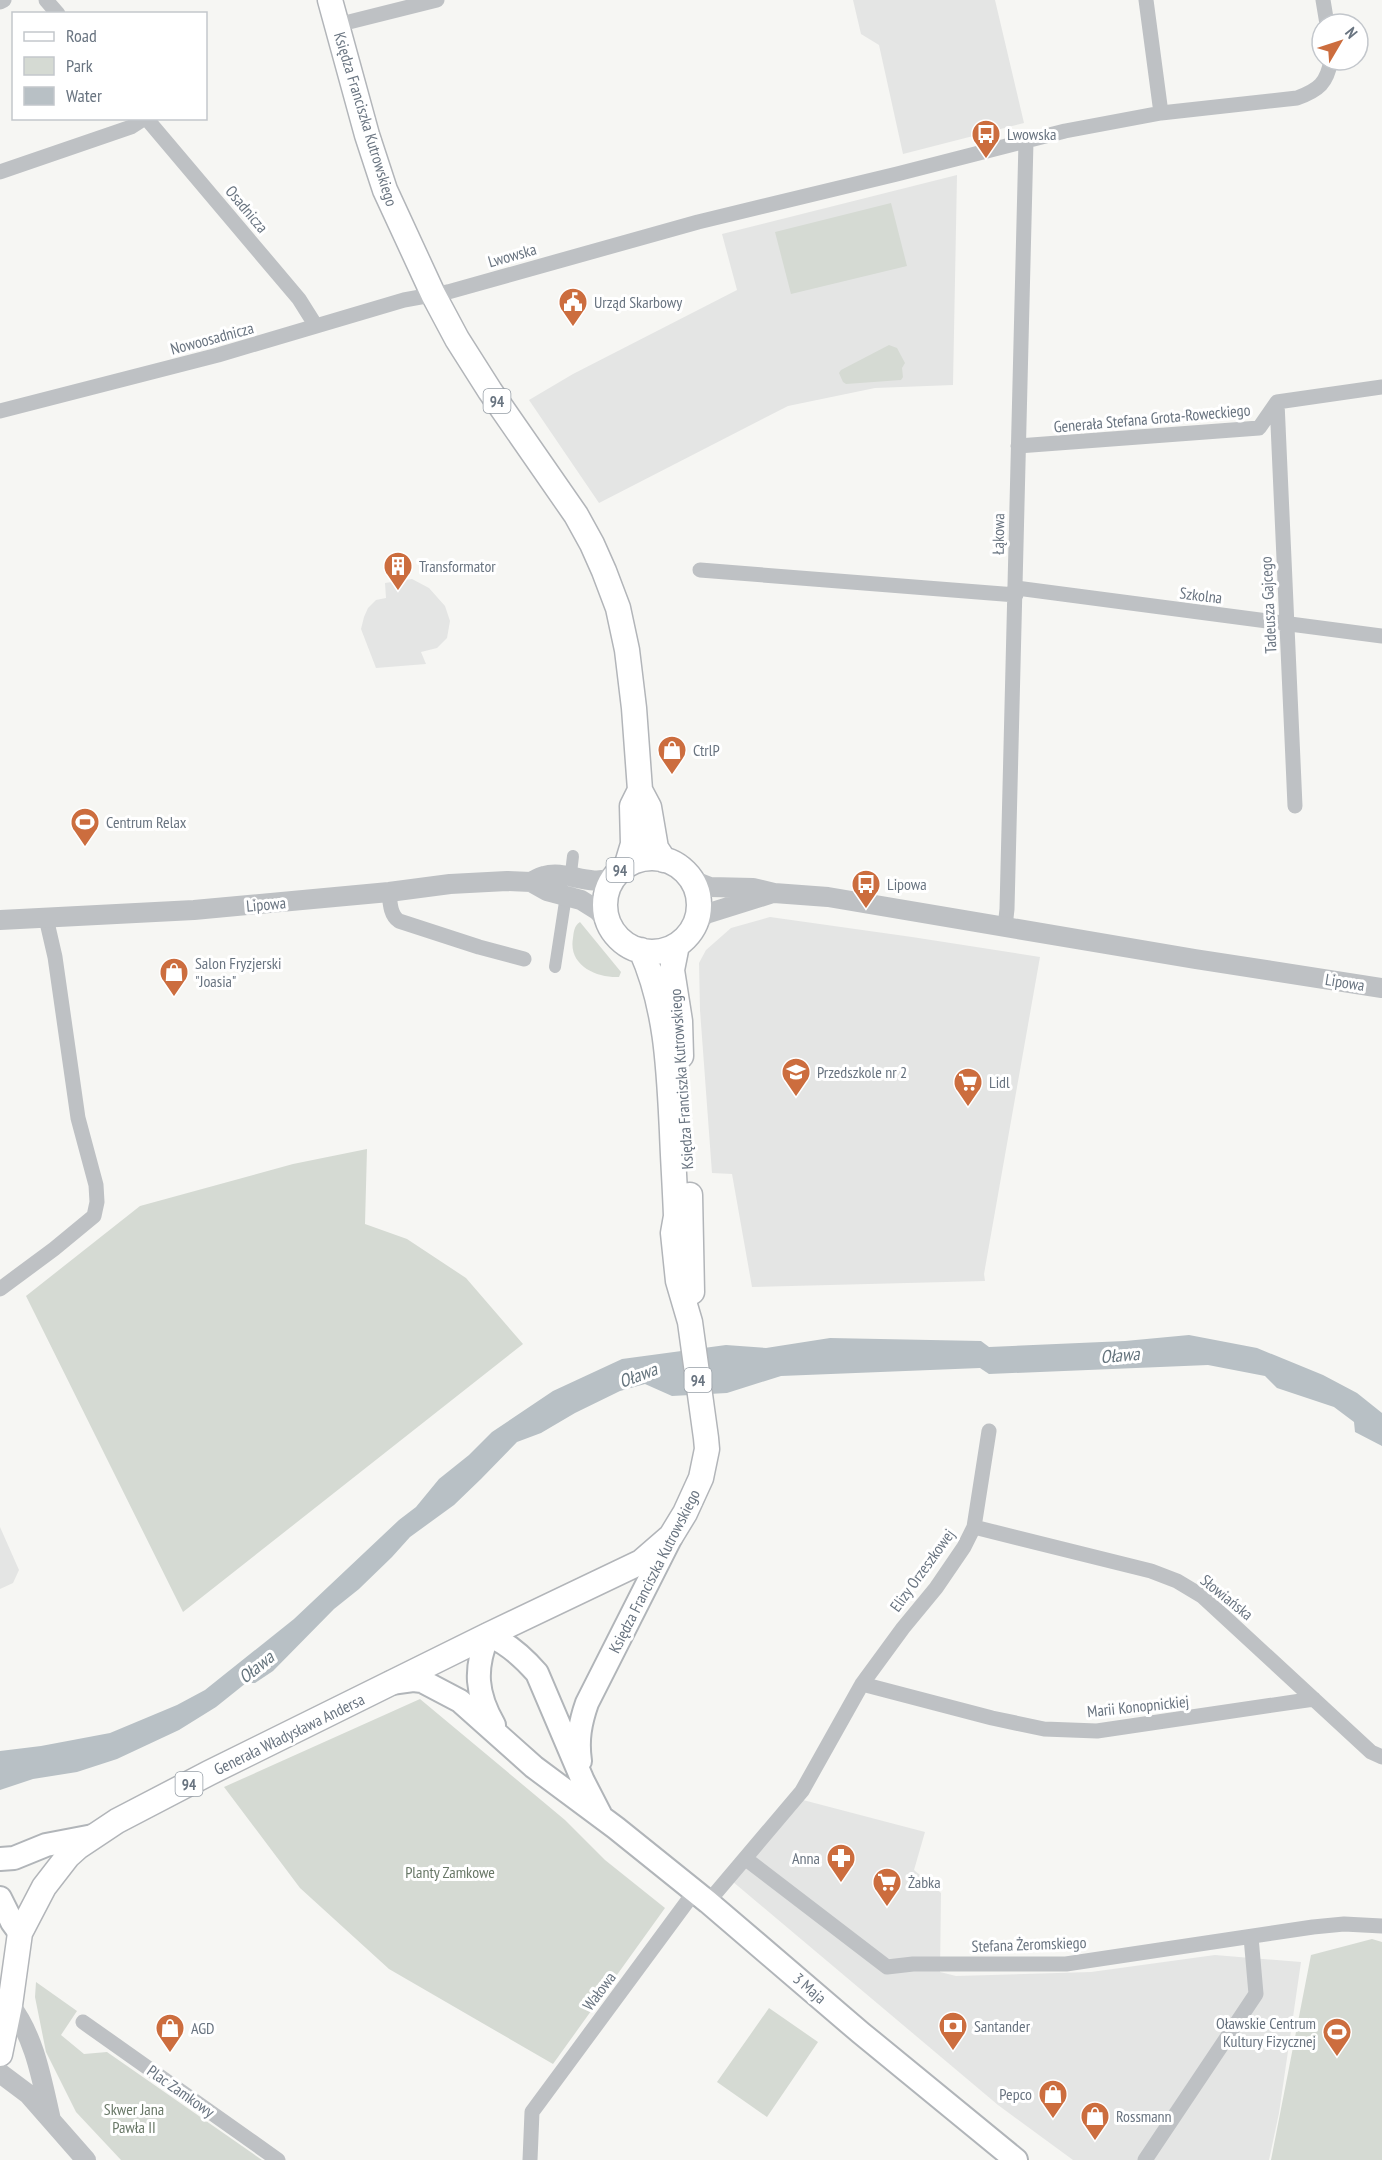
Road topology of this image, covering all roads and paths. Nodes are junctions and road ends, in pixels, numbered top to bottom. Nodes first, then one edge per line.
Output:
1 (46, 0) edge
2 (330, 0) edge
3 (437, 0) edge
4 (1146, 0) edge
5 (56, 12) edge
6 (337, 25) junction
7 (1329, 72) edge
8 (1161, 113) junction
9 (143, 120) edge
10 (148, 120) edge
11 (1026, 141) junction
12 (0, 172) edge
13 (432, 294) junction
14 (316, 326) junction
15 (1382, 387) edge
16 (1276, 402) junction
17 (0, 411) edge
18 (1018, 447) junction
19 (700, 570) dead end
20 (1016, 592) junction
21 (1288, 624) junction
22 (1382, 636) edge
23 (640, 790) junction
24 (1296, 806) dead end
25 (573, 856) dead end
26 (664, 860) junction
27 (621, 871) junction
28 (571, 873) dead end
29 (692, 880) junction
30 (531, 882) junction
31 (389, 892) junction
32 (774, 893) junction
33 (565, 902) dead end
34 (46, 918) junction
35 (0, 920) edge
36 (608, 921) junction
37 (695, 923) junction
38 (1005, 927) junction
39 (676, 945) junction
40 (641, 950) junction
41 (524, 959) dead end
42 (555, 967) dead end
43 (1382, 988) edge
44 (0, 1289) edge
45 (690, 1322) junction
46 (989, 1431) dead end
47 (974, 1527) junction
48 (671, 1536) junction
49 (488, 1635) junction
50 (390, 1684) junction
51 (862, 1684) junction
52 (1314, 1699) junction
53 (508, 1743) junction
54 (1382, 1757) edge
55 (583, 1780) junction
56 (602, 1819) junction
57 (93, 1836) junction
58 (0, 1859) edge
59 (746, 1859) junction
60 (702, 1897) junction
61 (0, 1898) edge
62 (1382, 1926) edge
63 (20, 1933) junction
64 (1251, 1937) junction
65 (10, 2005) junction
66 (82, 2022) dead end
67 (0, 2054) edge
68 (0, 2073) edge
69 (51, 2121) junction
70 (86, 2160) edge
71 (279, 2160) edge
72 (530, 2160) edge
73 (1016, 2160) edge
74 (1145, 2160) edge

1 - 5 street
2 - 6 main road, Księdza Franciszka Kutrowskiego / 94
3 - 6 street
4 - 8 street
6 - 13 main road, Księdza Franciszka Kutrowskiego / 94
7 - 8 street, Lwowska
8 - 11 street, Lwowska
9 - 12 street
10 - 14 street, Osadnicza
11 - 13 street, Lwowska
11 - 18 street, Łąkowa
13 - 14 street, Nowoosadnicza
13 - 23 main road, Księdza Franciszka Kutrowskiego / 94
14 - 17 street, Nowoosadnicza
15 - 16 street
16 - 18 street, Generała Stefana Grota-Roweckiego
16 - 21 street, Tadeusza Gajcego
18 - 20 street, Łąkowa
19 - 20 street, Szkolna
20 - 21 street, Szkolna
20 - 38 street, Łąkowa
21 - 22 street, Szkolna
21 - 24 street, Tadeusza Gajcego
23 - 26 main road, Księdza Franciszka Kutrowskiego / 94
23 - 27 main road, Księdza Franciszka Kutrowskiego / 94
25 - 28 street
26 - 27 main road, 94
26 - 29 main road
27 - 30 street, Lipowa
27 - 36 main road, 94
29 - 32 street, Lipowa
29 - 37 main road
30 - 31 street, Lipowa
30 - 36 street, Lipowa
31 - 34 street, Lipowa
31 - 41 street
32 - 37 street, Lipowa
32 - 38 street, Lipowa
33 - 42 street
34 - 35 street, Lipowa
34 - 44 street
36 - 40 main road
37 - 39 main road
38 - 43 street, Lipowa
39 - 40 main road
39 - 45 main road, Księdza Franciszka Kutrowskiego / 94
40 - 45 main road, Księdza Franciszka Kutrowskiego / 94
45 - 48 main road, Księdza Franciszka Kutrowskiego / 94
46 - 47 street, Elizy Orzeszkowej
47 - 51 street, Elizy Orzeszkowej
47 - 52 street, Słowiańska
48 - 49 main road, Generała Władysława Andersa / 94
48 - 55 main road, Księdza Franciszka Kutrowskiego
49 - 50 main road, Generała Władysława Andersa / 94
49 - 53 main road, 3 Maja
49 - 55 main road, 3 Maja
50 - 53 main road, 3 Maja
50 - 57 main road, Generała Władysława Andersa / 94
51 - 52 street, Marii Konopnickiej
51 - 59 street, Elizy Orzeszkowej
52 - 54 street, Słowiańska
53 - 56 main road, 3 Maja
55 - 56 main road, 3 Maja
56 - 60 main road, 3 Maja
57 - 58 main road
57 - 63 main road, Generała Władysława Andersa / 94
59 - 60 street, Wałowa
59 - 64 street, Stefana Żeromskiego
60 - 72 street, Wałowa
60 - 73 main road, 3 Maja
61 - 63 main road
62 - 64 street, Stefana Żeromskiego
63 - 65 main road, Generała Władysława Andersa / 94
64 - 74 street
65 - 67 main road, Generała Władysława Andersa / 94
65 - 69 street
66 - 71 street, Plac Zamkowy
68 - 69 street
69 - 70 street

